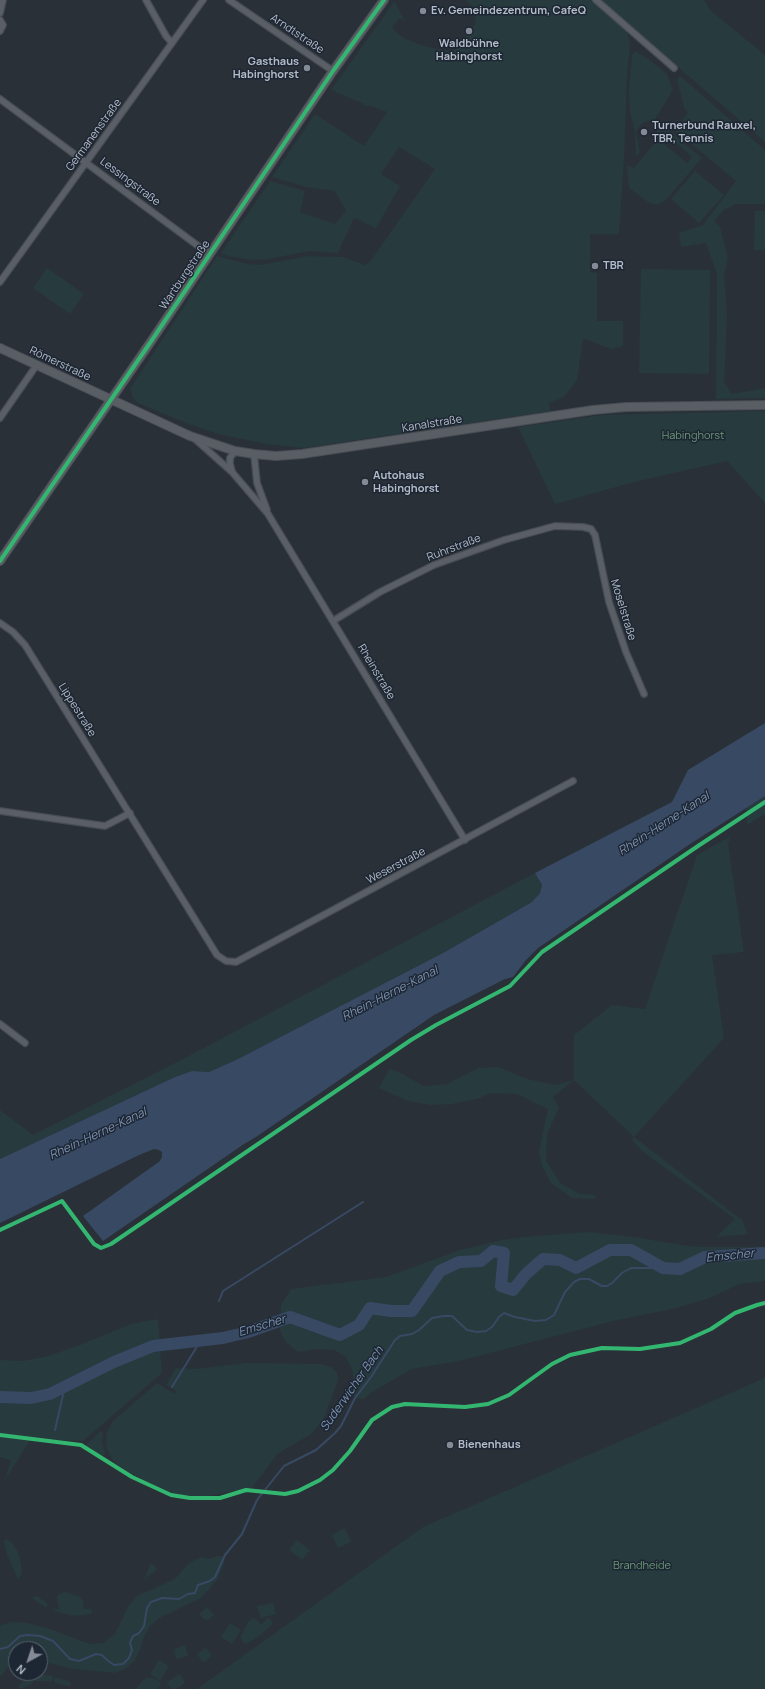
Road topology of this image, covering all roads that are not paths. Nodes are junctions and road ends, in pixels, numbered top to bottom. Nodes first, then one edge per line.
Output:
1 (3, 0) edge
2 (146, 0) edge
3 (203, 0) edge
4 (229, 0) edge
5 (384, 0) edge
6 (596, 0) edge
7 (0, 13) edge
8 (0, 20) edge
9 (0, 31) edge
10 (172, 43) junction
11 (674, 68) dead end
12 (333, 71) junction
13 (0, 99) edge
14 (86, 162) junction
15 (209, 254) junction
16 (0, 282) edge
17 (0, 348) edge
18 (36, 366) junction
19 (112, 400) junction
20 (765, 405) edge
21 (0, 418) edge
22 (190, 436) junction
23 (235, 451) junction
24 (254, 454) junction
25 (232, 472) junction
26 (268, 514) junction
27 (591, 529) joint
28 (0, 561) edge
29 (333, 621) junction
30 (0, 623) edge
31 (644, 694) dead end
32 (573, 781) dead end
33 (0, 811) edge
34 (130, 813) junction
35 (465, 840) junction
36 (226, 961) joint
37 (0, 1024) edge
38 (25, 1043) dead end

1 - 7 street
2 - 10 street
3 - 10 street, Germanenstraße
4 - 12 street, Arndtstraße
5 - 12 main road, Wartburgstraße
6 - 11 street
8 - 9 street
10 - 14 street, Germanenstraße
12 - 15 main road, Wartburgstraße
13 - 14 street, Lessingstraße
14 - 15 street, Lessingstraße
14 - 16 street, Germanenstraße
15 - 19 main road, Wartburgstraße
17 - 18 main road, Römerstraße
18 - 19 main road, Römerstraße
18 - 21 street
19 - 22 main road, Kanalstraße
19 - 28 main road, Wartburgstraße
20 - 24 main road, Kanalstraße
22 - 23 main road, Kanalstraße
22 - 25 street, Rheinstraße
23 - 24 main road, Kanalstraße
23 - 25 street
24 - 26 street, Rheinstraße
25 - 26 street, Rheinstraße
26 - 29 street, Rheinstraße
27 - 29 street, Ruhrstraße
27 - 31 street, Moselstraße
29 - 35 street, Rheinstraße
30 - 34 street, Lippestraße
32 - 35 street, Weserstraße
33 - 34 street
34 - 36 street, Lippestraße
35 - 36 street, Weserstraße
37 - 38 street

